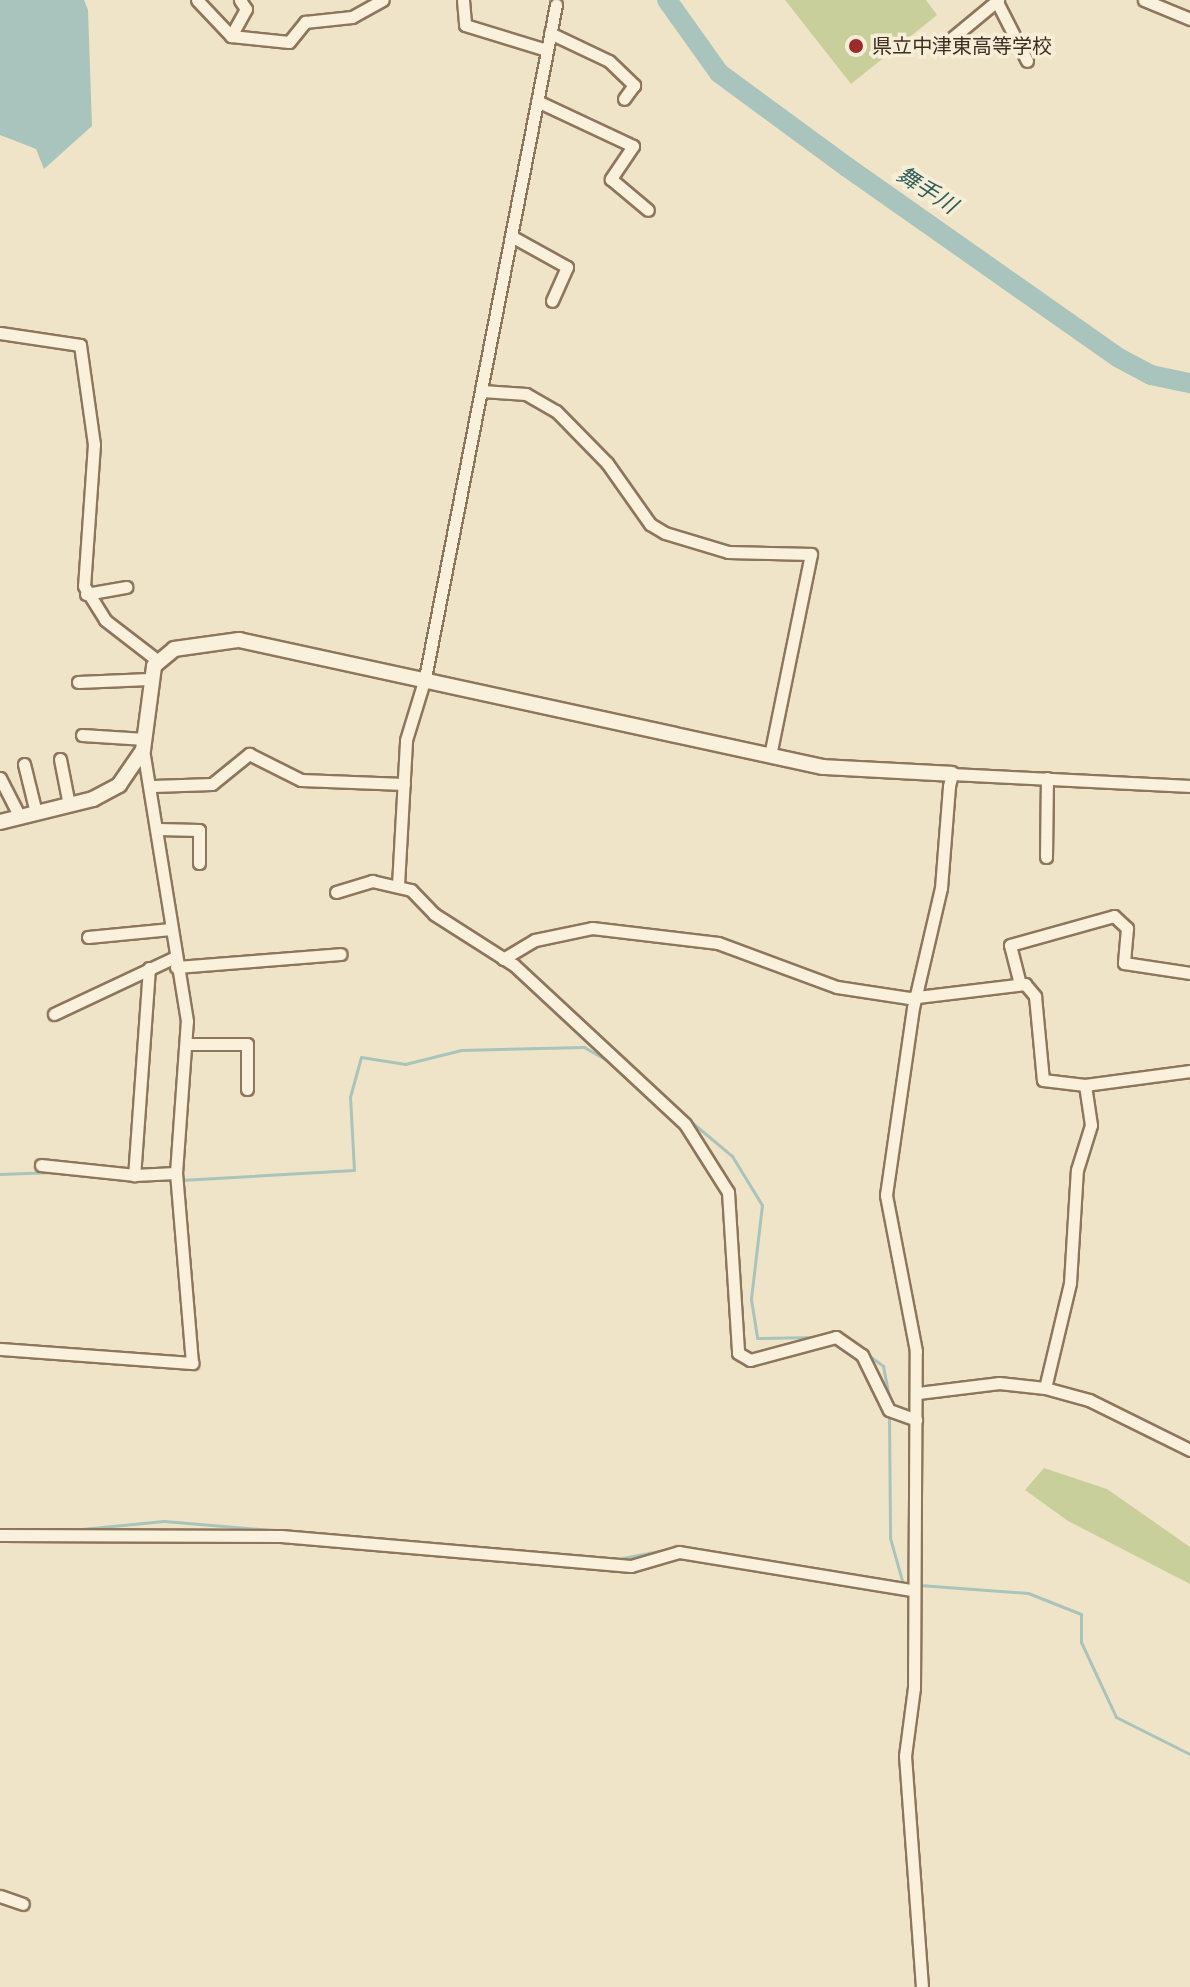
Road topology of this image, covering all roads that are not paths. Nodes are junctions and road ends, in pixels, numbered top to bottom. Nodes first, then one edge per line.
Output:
1 (197, 0) edge
2 (240, 0) edge
3 (383, 0) edge
4 (463, 0) edge
5 (1144, 0) edge
6 (998, 1) edge
7 (556, 5) dead end
8 (1190, 19) edge
9 (550, 33) junction
10 (231, 36) junction
11 (952, 38) dead end
12 (547, 50) junction
13 (1027, 61) dead end
14 (624, 99) dead end
15 (537, 101) junction
16 (648, 210) dead end
17 (511, 236) junction
18 (552, 301) dead end
19 (0, 333) edge
20 (482, 391) junction
21 (126, 587) dead end
22 (86, 594) junction
23 (158, 661) junction
24 (425, 678) junction
25 (149, 679) junction
26 (78, 682) dead end
27 (82, 735) dead end
28 (144, 745) junction
29 (770, 755) junction
30 (60, 759) dead end
31 (24, 764) dead end
32 (952, 774) junction
33 (0, 778) edge
34 (1047, 778) junction
35 (404, 784) junction
36 (153, 786) junction
37 (1190, 786) edge
38 (69, 805) junction
39 (36, 813) junction
40 (20, 817) junction
41 (0, 822) edge
42 (158, 829) junction
43 (1046, 857) dead end
44 (199, 863) dead end
45 (398, 885) junction
46 (336, 892) dead end
47 (171, 929) junction
48 (88, 937) dead end
49 (340, 954) dead end
50 (503, 959) junction
51 (175, 962) junction
52 (149, 968) junction
53 (1190, 973) edge
54 (1020, 984) junction
55 (915, 998) junction
56 (54, 1014) dead end
57 (186, 1044) junction
58 (1190, 1071) edge
59 (1085, 1085) junction
60 (247, 1089) dead end
61 (41, 1165) dead end
62 (176, 1173) junction
63 (134, 1175) junction
64 (0, 1349) edge
65 (1045, 1388) junction
66 (918, 1393) junction
67 (916, 1420) junction
68 (1190, 1450) edge
69 (0, 1535) edge
70 (911, 1590) junction
71 (0, 1896) edge
72 (23, 1904) dead end
73 (922, 1987) edge

1 - 10 street
2 - 10 street
3 - 10 street
4 - 12 street
5 - 8 street
6 - 11 street
6 - 13 street
7 - 9 street
9 - 12 street
9 - 14 street
12 - 15 street
15 - 16 street
15 - 17 street
17 - 18 street
17 - 20 street
19 - 22 street
20 - 24 street
20 - 29 street
21 - 22 street
22 - 23 street
23 - 24 street
23 - 25 street
24 - 29 street
24 - 35 street
25 - 26 street
25 - 28 street
27 - 28 street
28 - 36 street
28 - 38 street
29 - 32 street
30 - 38 street
31 - 39 street
32 - 34 street
32 - 55 street
33 - 40 street
34 - 37 street
34 - 43 street
35 - 36 street
35 - 45 street
36 - 42 street
38 - 39 street
39 - 40 street
40 - 41 street
42 - 44 street
42 - 47 street
45 - 46 street
45 - 50 street
47 - 48 street
47 - 51 street
49 - 51 street
50 - 55 street
50 - 67 street
51 - 52 street
51 - 57 street
52 - 56 street
52 - 63 street
53 - 54 street
54 - 55 street
54 - 59 street
55 - 66 street
57 - 60 street
57 - 62 street
58 - 59 street
59 - 65 street
61 - 63 street
62 - 63 street
62 - 64 street
65 - 66 street
65 - 68 street
66 - 67 street
67 - 70 street
69 - 70 street
70 - 73 street
71 - 72 street

